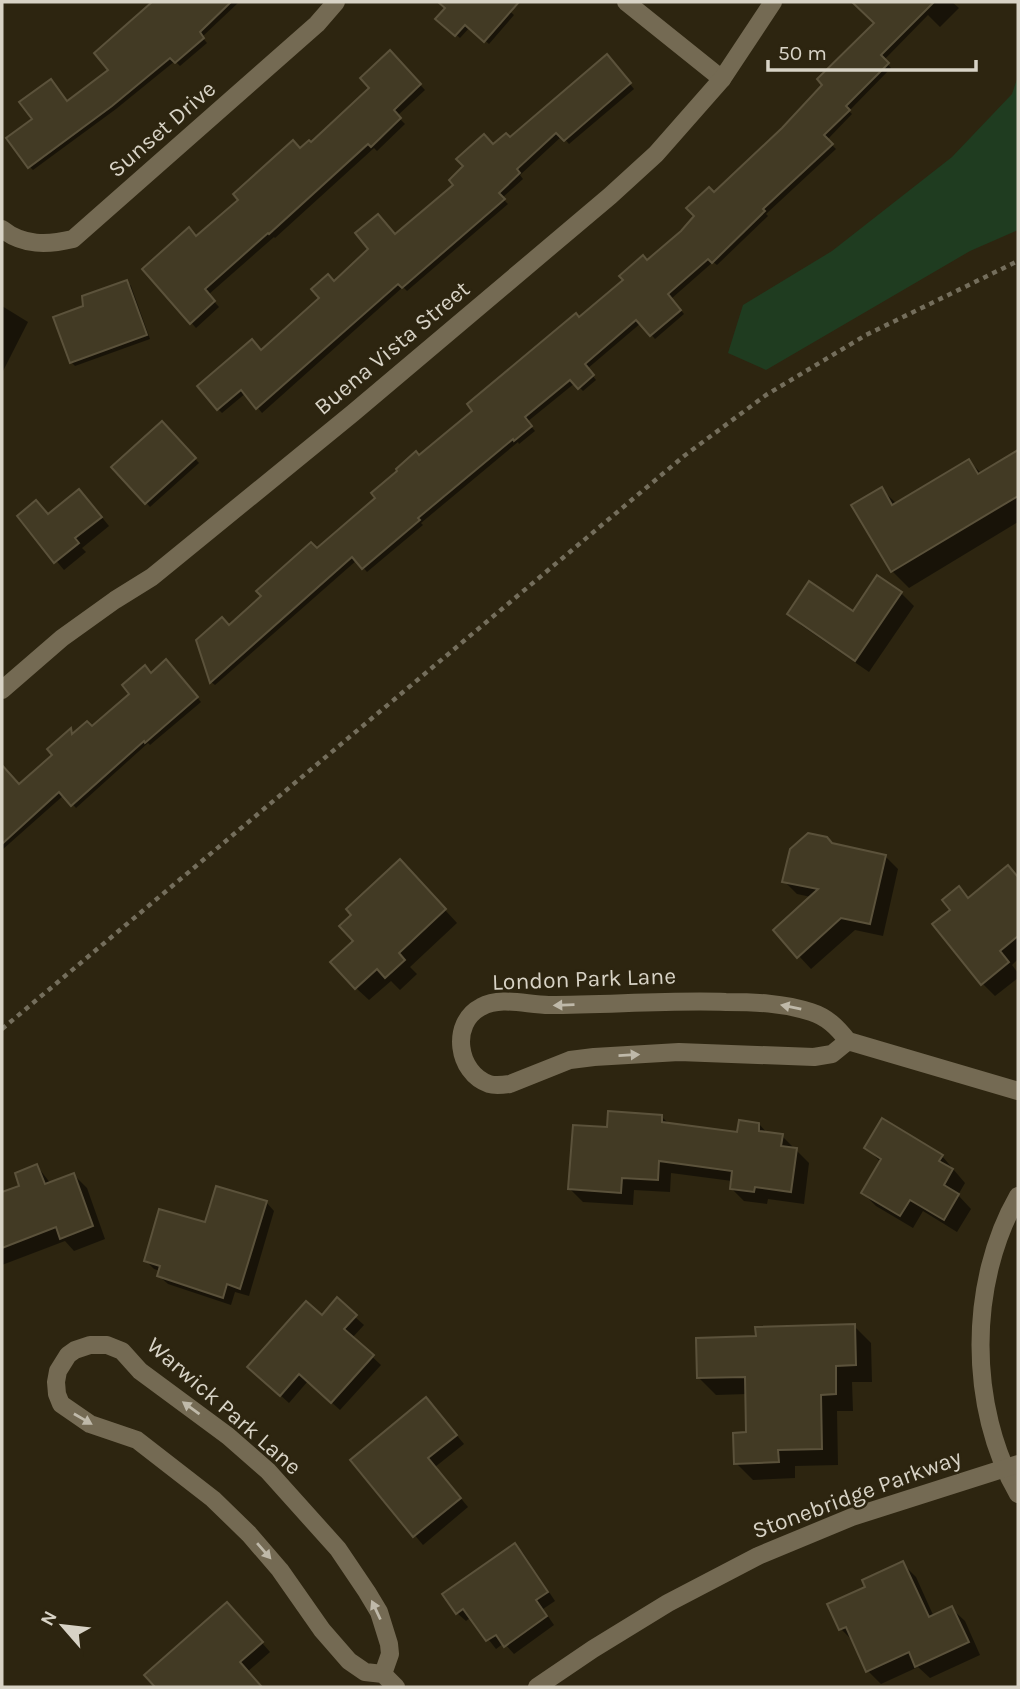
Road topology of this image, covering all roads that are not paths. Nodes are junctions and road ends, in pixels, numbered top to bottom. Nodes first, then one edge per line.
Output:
1 (336, 2) edge
2 (626, 2) edge
3 (773, 2) edge
4 (722, 79) junction
5 (2, 229) edge
6 (2, 690) edge
7 (848, 1041) junction
8 (1018, 1091) edge
9 (1018, 1196) edge
10 (1011, 1466) edge
11 (1018, 1493) edge
12 (390, 1681) edge
13 (537, 1687) edge

1 - 5 street, Sunset Drive
2 - 4 street
3 - 4 street, Buena Vista Street
4 - 6 street, Buena Vista Street
7 -> 7 street, London Park Lane
7 - 8 street, London Park Lane
9 - 10 street
10 - 11 street
10 - 13 street, Stonebridge Parkway
12 -> 12 street, Warwick Park Lane

